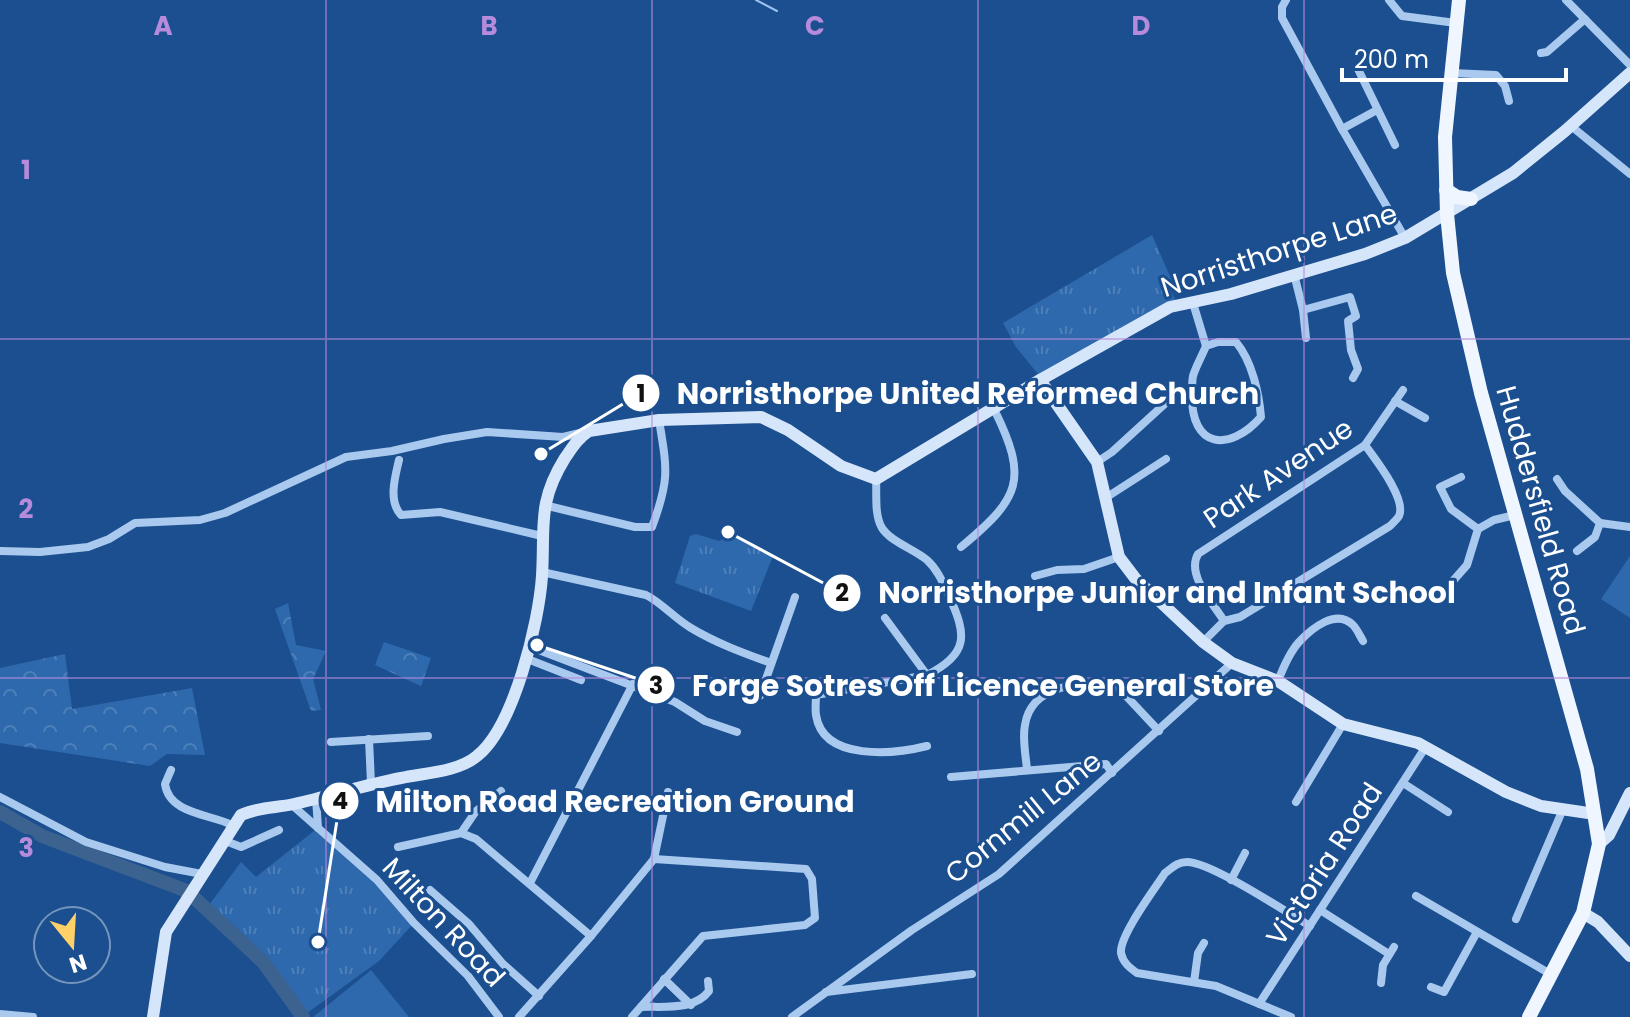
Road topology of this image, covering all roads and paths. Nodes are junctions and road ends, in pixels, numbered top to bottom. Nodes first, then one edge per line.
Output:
1 (1286, 0) edge
2 (1389, 0) edge
3 (1459, 0) edge
4 (1566, 0) edge
5 (1585, 19) junction
6 (1456, 23) junction
7 (1541, 53) dead end
8 (1630, 65) edge
9 (1357, 67) dead end
10 (1452, 73) junction
11 (1630, 73) edge
12 (1509, 101) dead end
13 (1377, 110) junction
14 (1571, 126) junction
15 (1342, 129) junction
16 (1395, 145) dead end
17 (1630, 158) edge
18 (1618, 165) junction
19 (1630, 174) edge
20 (1446, 190) junction
21 (1471, 199) junction
22 (1447, 214) junction
23 (1405, 238) junction
24 (1294, 274) junction
25 (1193, 303) junction
26 (1303, 310) junction
27 (1306, 338) dead end
28 (1206, 346) junction
29 (1353, 378) dead end
30 (1040, 380) junction
31 (1403, 390) dead end
32 (1169, 400) dead end
33 (1395, 401) junction
34 (994, 409) junction
35 (1425, 418) dead end
36 (659, 420) junction
37 (589, 431) junction
38 (1365, 445) junction
39 (1166, 459) dead end
40 (399, 460) dead end
41 (1097, 462) junction
42 (1461, 477) dead end
43 (876, 479) junction
44 (1557, 479) dead end
45 (1107, 497) junction
46 (544, 505) junction
47 (1515, 515) junction
48 (1600, 523) junction
49 (1630, 527) edge
50 (1478, 529) junction
51 (542, 536) junction
52 (961, 547) dead end
53 (0, 551) edge
54 (1577, 551) dead end
55 (1119, 557) junction
56 (542, 572) junction
57 (1035, 576) dead end
58 (1452, 582) dead end
59 (795, 597) dead end
60 (885, 618) dead end
61 (1224, 621) junction
62 (1363, 641) dead end
63 (1203, 642) junction
64 (527, 652) junction
65 (771, 663) junction
66 (1232, 663) junction
67 (927, 675) junction
68 (581, 680) dead end
69 (1278, 681) junction
70 (633, 684) junction
71 (760, 696) dead end
72 (1343, 724) junction
73 (1159, 731) junction
74 (737, 732) dead end
75 (428, 736) dead end
76 (369, 739) junction
77 (331, 742) dead end
78 (927, 746) dead end
79 (1425, 748) junction
80 (171, 770) dead end
81 (1027, 770) junction
82 (1112, 773) junction
83 (951, 777) dead end
84 (371, 783) junction
85 (1403, 783) junction
86 (501, 791) dead end
87 (668, 792) dead end
88 (1630, 793) edge
89 (0, 797) edge
90 (316, 798) junction
91 (1296, 802) dead end
92 (292, 805) junction
93 (1563, 809) junction
94 (1448, 812) dead end
95 (1595, 814) junction
96 (232, 825) junction
97 (318, 828) junction
98 (279, 830) dead end
99 (461, 833) junction
100 (223, 840) junction
101 (409, 844) junction
102 (1599, 844) junction
103 (241, 847) junction
104 (398, 847) dead end
105 (1246, 853) dead end
106 (412, 857) dead end
107 (238, 858) dead end
108 (654, 859) junction
109 (202, 874) junction
110 (1231, 880) junction
111 (530, 883) junction
112 (430, 890) dead end
113 (1416, 896) dead end
114 (1320, 910) junction
115 (1583, 913) junction
116 (1516, 919) dead end
117 (1310, 926) junction
118 (1477, 932) junction
119 (591, 936) junction
120 (1204, 943) dead end
121 (1630, 956) edge
122 (972, 974) dead end
123 (1552, 975) junction
124 (664, 979) junction
125 (708, 981) dead end
126 (1194, 982) junction
127 (1381, 983) dead end
128 (1431, 987) dead end
129 (825, 992) junction
130 (539, 996) junction
131 (1259, 1004) junction
132 (691, 1005) junction
133 (641, 1007) junction
134 (0, 1014) edge
135 (33, 1017) edge
136 (153, 1017) edge
137 (499, 1017) edge
138 (519, 1017) edge
139 (632, 1017) edge
140 (792, 1017) edge
141 (1291, 1017) edge
142 (1529, 1017) edge

1 - 15 street
2 - 6 street
3 - 6 main road, Huddersfield Road
4 - 5 street
5 - 7 street
5 - 8 street
6 - 10 main road, Huddersfield Road
9 - 13 street
10 - 12 street
10 - 20 main road, Huddersfield Road
11 - 14 street, Norristhorpe Lane
13 - 15 street
13 - 16 street
14 - 18 street
14 - 21 street, Norristhorpe Lane
15 - 23 street
17 - 18 street
18 - 19 street
20 - 21 main road
20 - 22 main road, Huddersfield Road
21 - 22 street, Norristhorpe Lane
22 - 23 street, Norristhorpe Lane
22 - 47 main road, Huddersfield Road
23 - 24 street, Norristhorpe Lane
24 - 25 street, Norristhorpe Lane
24 - 26 street
25 - 28 street
25 - 30 street, Norristhorpe Lane
26 - 27 street
26 - 29 street
28 - 28 street
30 - 34 street, Norristhorpe Lane
30 - 41 street
31 - 33 street, Park Avenue
32 - 41 street
33 - 35 street
33 - 38 street, Park Avenue
34 - 43 street, Norristhorpe Lane
34 - 52 street
36 - 37 street
36 - 43 street
36 - 46 street
37 - 46 street
37 - 53 street
38 - 61 street, Park Avenue
38 - 61 street
39 - 45 street
40 - 51 street
41 - 45 street
42 - 50 street
43 - 67 street
44 - 48 street
45 - 55 street
46 - 51 street
47 - 50 street
47 - 95 main road, Huddersfield Road
48 - 49 street
48 - 54 street
50 - 58 street
51 - 56 street
55 - 57 street
55 - 63 street
56 - 64 street
56 - 65 street
59 - 65 street
60 - 67 street
61 - 63 street
62 - 69 street
63 - 66 street
64 - 68 street
64 - 70 street
64 - 84 street
65 - 71 street
66 - 69 street
66 - 73 street, Cornmill Lane
67 - 78 street
69 - 72 street
70 - 74 street
70 - 111 street
72 - 79 street
72 - 91 street
73 - 81 street
73 - 82 street, Cornmill Lane
75 - 76 street
76 - 77 street
76 - 84 street
79 - 85 street, Victoria Road
79 - 93 street
80 - 96 street
81 - 82 street
81 - 83 street
82 - 129 street, Cornmill Lane
84 - 90 street
85 - 94 street
85 - 114 street, Victoria Road
86 - 99 street
87 - 108 street
88 - 102 street
89 - 109 street
90 - 92 street
90 - 97 street
92 - 96 street
92 - 97 street, Milton Road
93 - 95 street
93 - 116 street
95 - 102 main road, Huddersfield Road
96 - 100 street
97 - 137 street, Milton Road
98 - 103 street
99 - 101 street
99 - 111 street
100 - 103 street
100 - 109 street
101 - 104 street
101 - 106 street
102 - 115 main road, Huddersfield Road
103 - 107 street
105 - 110 street
108 - 119 street
108 - 124 street
109 - 136 street
110 - 117 street
110 - 126 street
111 - 119 street
112 - 130 street
113 - 118 street
114 - 117 street, Victoria Road
114 - 127 street
115 - 121 street
115 - 123 main road, Huddersfield Road
117 - 131 street, Victoria Road
118 - 123 street
118 - 128 street
119 - 130 street
120 - 126 street
122 - 129 street
123 - 142 main road, Huddersfield Road
124 - 132 street
124 - 133 street
125 - 132 street
126 - 131 street
129 - 140 street, Cornmill Lane
130 - 138 street
131 - 141 street
132 - 133 street
133 - 139 street
134 - 135 street

